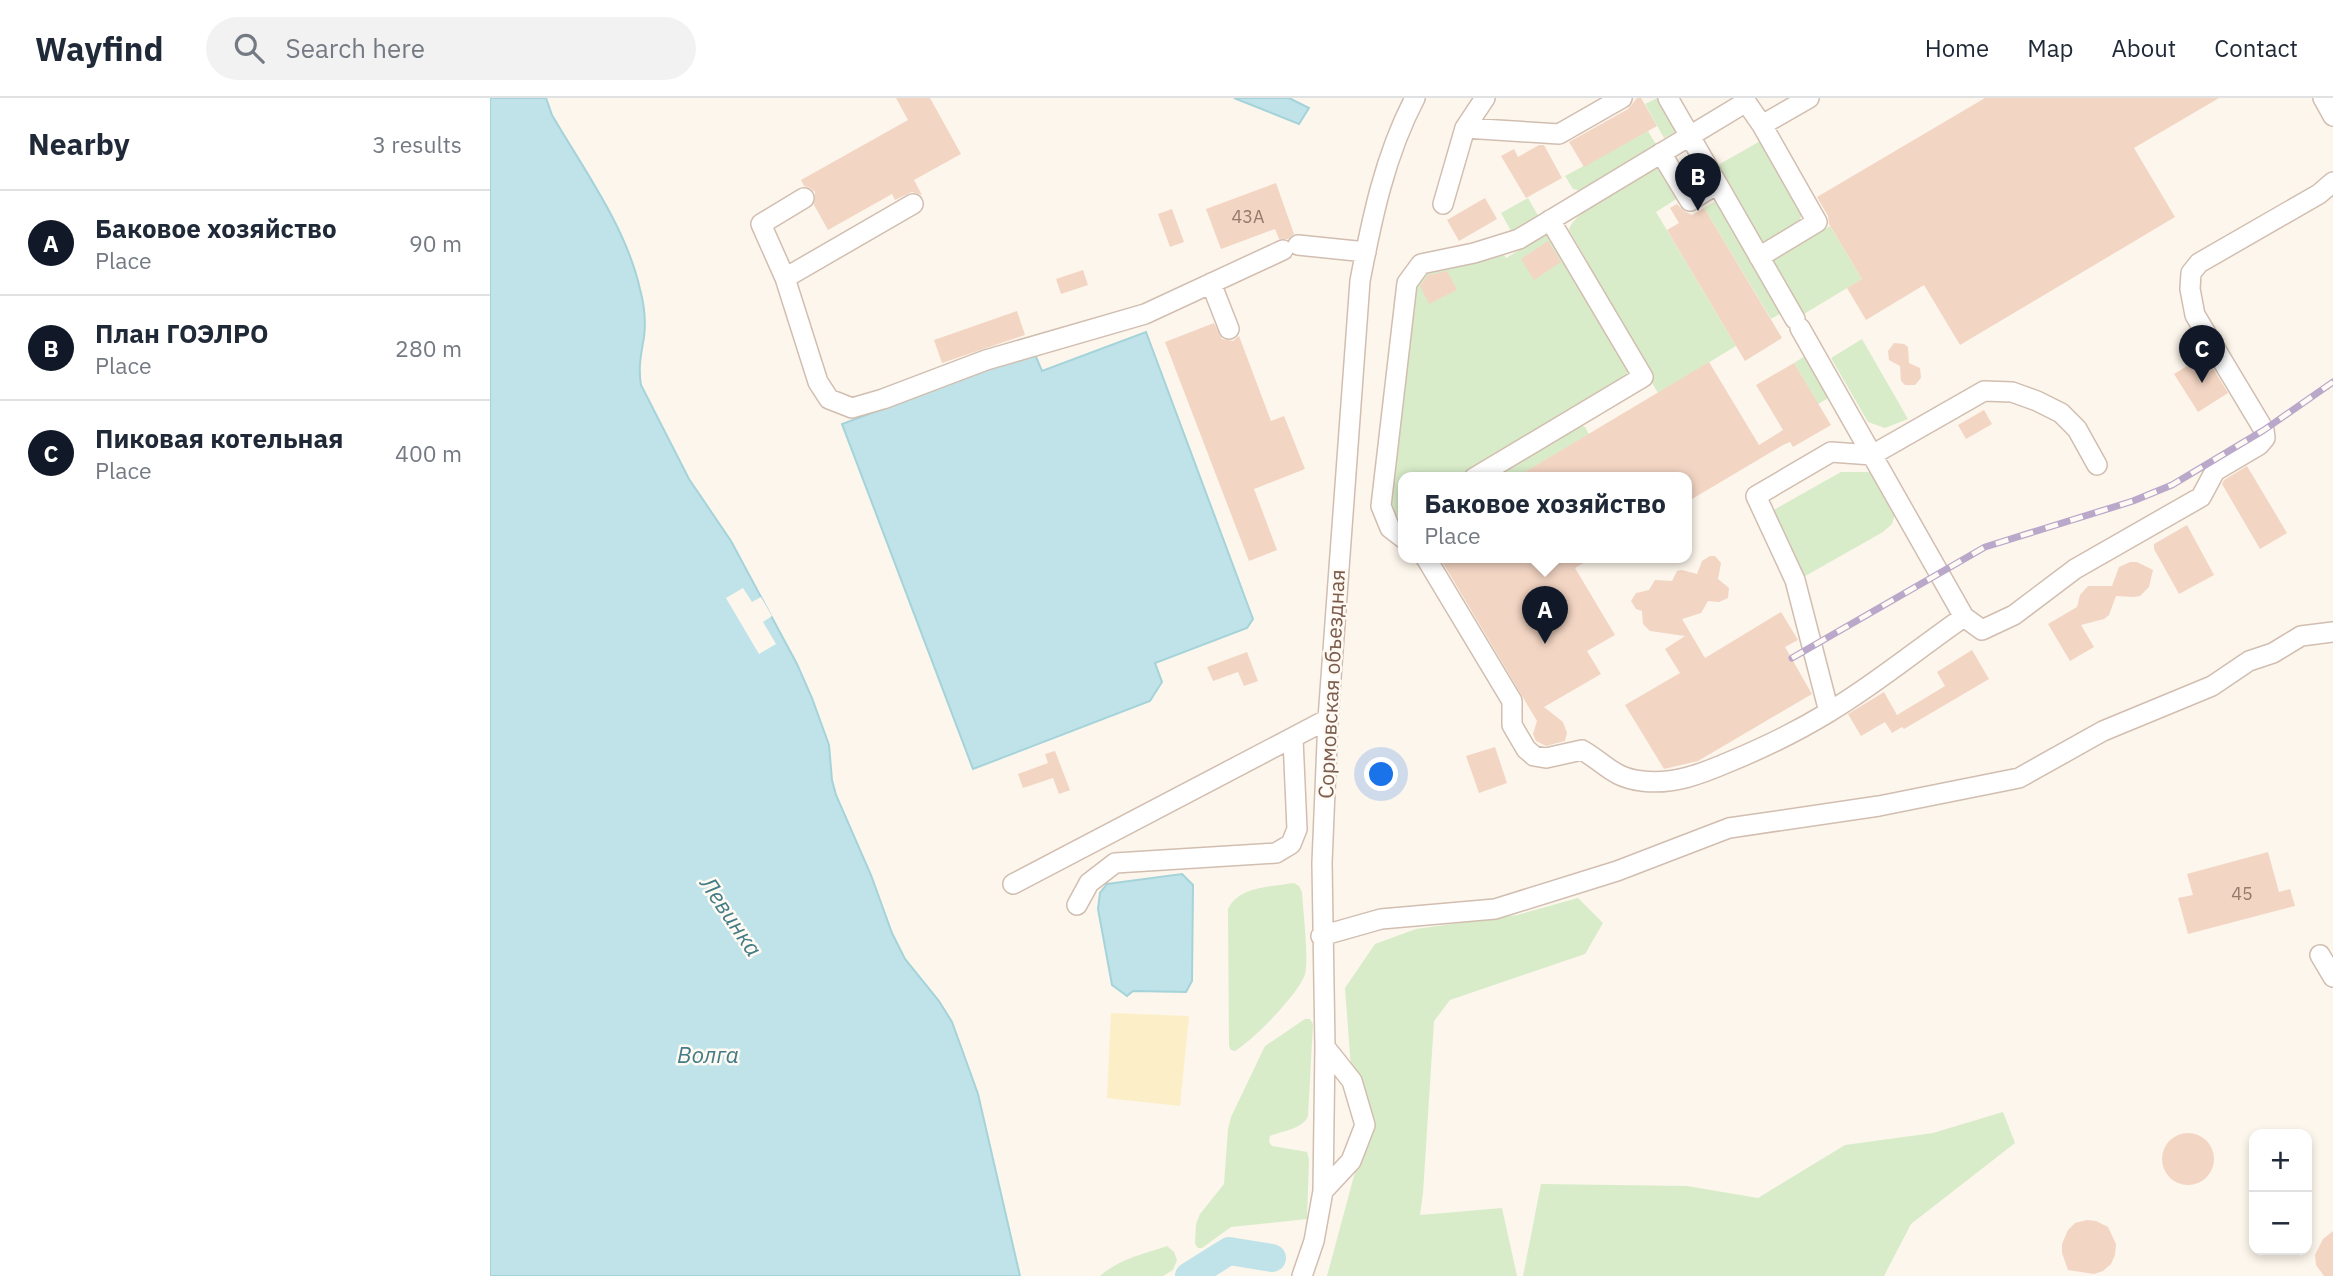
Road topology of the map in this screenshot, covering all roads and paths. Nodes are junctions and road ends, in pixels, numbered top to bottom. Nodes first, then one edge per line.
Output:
1 (1415, 98) edge
2 (1485, 98) edge
3 (1622, 98) edge
4 (1668, 98) edge
5 (1810, 98) edge
6 (2323, 98) edge
7 (2333, 116) edge
8 (1762, 125) junction
9 (1465, 128) junction
10 (1690, 136) junction
11 (1661, 153) junction
12 (2333, 182) edge
13 (1717, 184) junction
14 (804, 198) dead end
15 (913, 204) dead end
16 (1443, 204) dead end
17 (1550, 220) junction
18 (1366, 252) junction
19 (1759, 257) junction
20 (786, 278) junction
21 (1211, 283) junction
22 (1229, 329) dead end
23 (1872, 455) junction
24 (2098, 465) dead end
25 (1485, 472) edge
26 (1398, 527) edge
27 (1429, 563) edge
28 (1964, 617) junction
29 (2333, 632) edge
30 (1829, 712) junction
31 (1328, 719) junction
32 (1293, 738) junction
33 (1013, 884) dead end
34 (1077, 905) dead end
35 (1321, 936) junction
36 (2320, 955) dead end
37 (2333, 977) edge
38 (1325, 1047) junction
39 (1324, 1191) junction
40 (1302, 1276) edge

1 - 18 street, Сормовская объездная
2 - 9 street
3 - 9 street
4 - 10 street
5 - 8 street
6 - 7 street
8 - 10 street
8 - 19 street
9 - 16 street
10 - 11 street
10 - 13 street
11 - 13 street
11 - 17 street
12 - 28 street
13 - 19 street
14 - 20 street
15 - 20 street
17 - 25 street
17 - 26 street
18 - 21 street
18 - 31 street, Сормовская объездная
19 - 23 street
20 - 21 street
21 - 22 street
23 - 24 street
23 - 28 street
23 - 30 street
27 - 30 street
28 - 30 street
29 - 35 street
31 - 32 street
31 - 35 street, Сормовская объездная
32 - 33 street
32 - 34 street
35 - 38 street, Сормовская объездная
36 - 37 street
38 - 39 street, Сормовская объездная
38 - 39 street
39 - 40 street, Сормовская объездная

